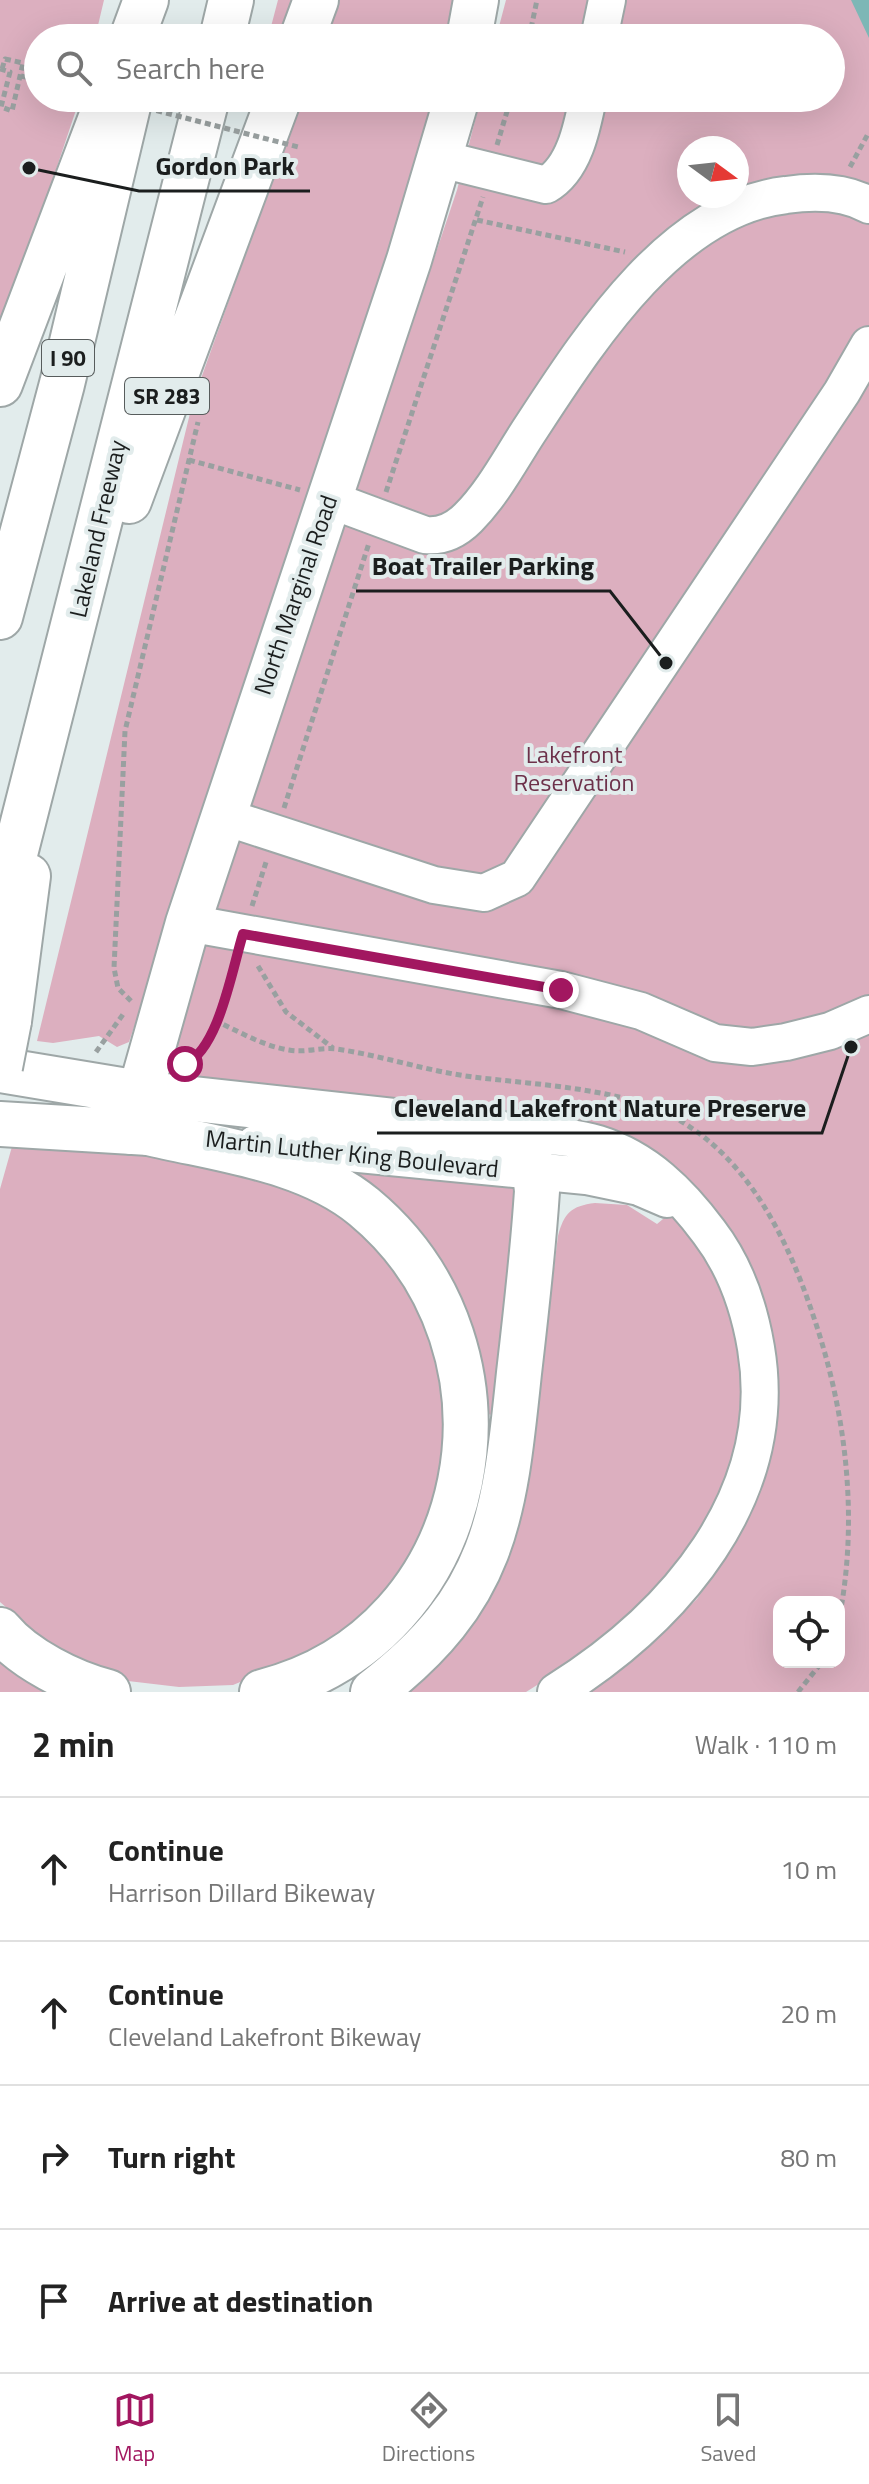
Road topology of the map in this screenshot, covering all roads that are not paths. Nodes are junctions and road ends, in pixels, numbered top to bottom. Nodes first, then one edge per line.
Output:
1 (146, 0) edge
2 (154, 0) edge
3 (231, 0) edge
4 (316, 0) edge
5 (476, 0) edge
6 (607, 0) edge
7 (137, 24) edge
8 (148, 24) edge
9 (225, 24) edge
10 (307, 24) edge
11 (472, 24) edge
12 (602, 24) edge
13 (103, 112) edge
14 (127, 112) edge
15 (203, 112) edge
16 (274, 112) edge
17 (453, 112) edge
18 (584, 112) edge
19 (441, 159) junction
20 (855, 200) edge
21 (869, 345) edge
22 (0, 384) edge
23 (328, 499) junction
24 (0, 617) edge
25 (58, 695) junction
26 (44, 746) junction
27 (222, 816) junction
28 (0, 913) edge
29 (188, 923) junction
30 (869, 1014) edge
31 (0, 1069) edge
32 (139, 1119) junction
33 (0, 1124) edge
34 (496, 1132) junction
35 (536, 1174) junction
36 (696, 1215) junction
37 (0, 1630) edge
38 (108, 1692) edge
39 (262, 1692) edge
40 (373, 1692) edge
41 (556, 1692) edge

1 - 7 main road
2 - 8 main road
3 - 9 main road
4 - 10 main road
5 - 11 main road
6 - 12 street
13 - 22 main road
14 - 24 main road, I 90
15 - 25 main road, Lakeland Freeway
16 - 25 main road, SR 283
17 - 19 main road, North Marginal Road
18 - 19 street
19 - 23 main road, North Marginal Road
20 - 23 street
21 - 27 street
23 - 27 main road, North Marginal Road
25 - 26 main road, Lakeland Freeway
26 - 28 main road, Lakeland Freeway
26 - 31 main road, bridge
27 - 29 main road, North Marginal Road
29 - 30 street
29 - 32 main road, North Marginal Road
31 - 32 main road, Martin Luther King Boulevard
32 - 33 main road, Martin Luther King Boulevard
32 - 34 main road, Martin Luther King Boulevard
32 - 35 street, Martin Luther King Boulevard
32 - 39 main road
34 - 35 main road
34 - 36 street, Martin Luther King Boulevard
35 - 36 street, Martin Luther King Boulevard
35 - 40 main road
36 - 41 street, Martin Luther King Boulevard
37 - 38 main road

